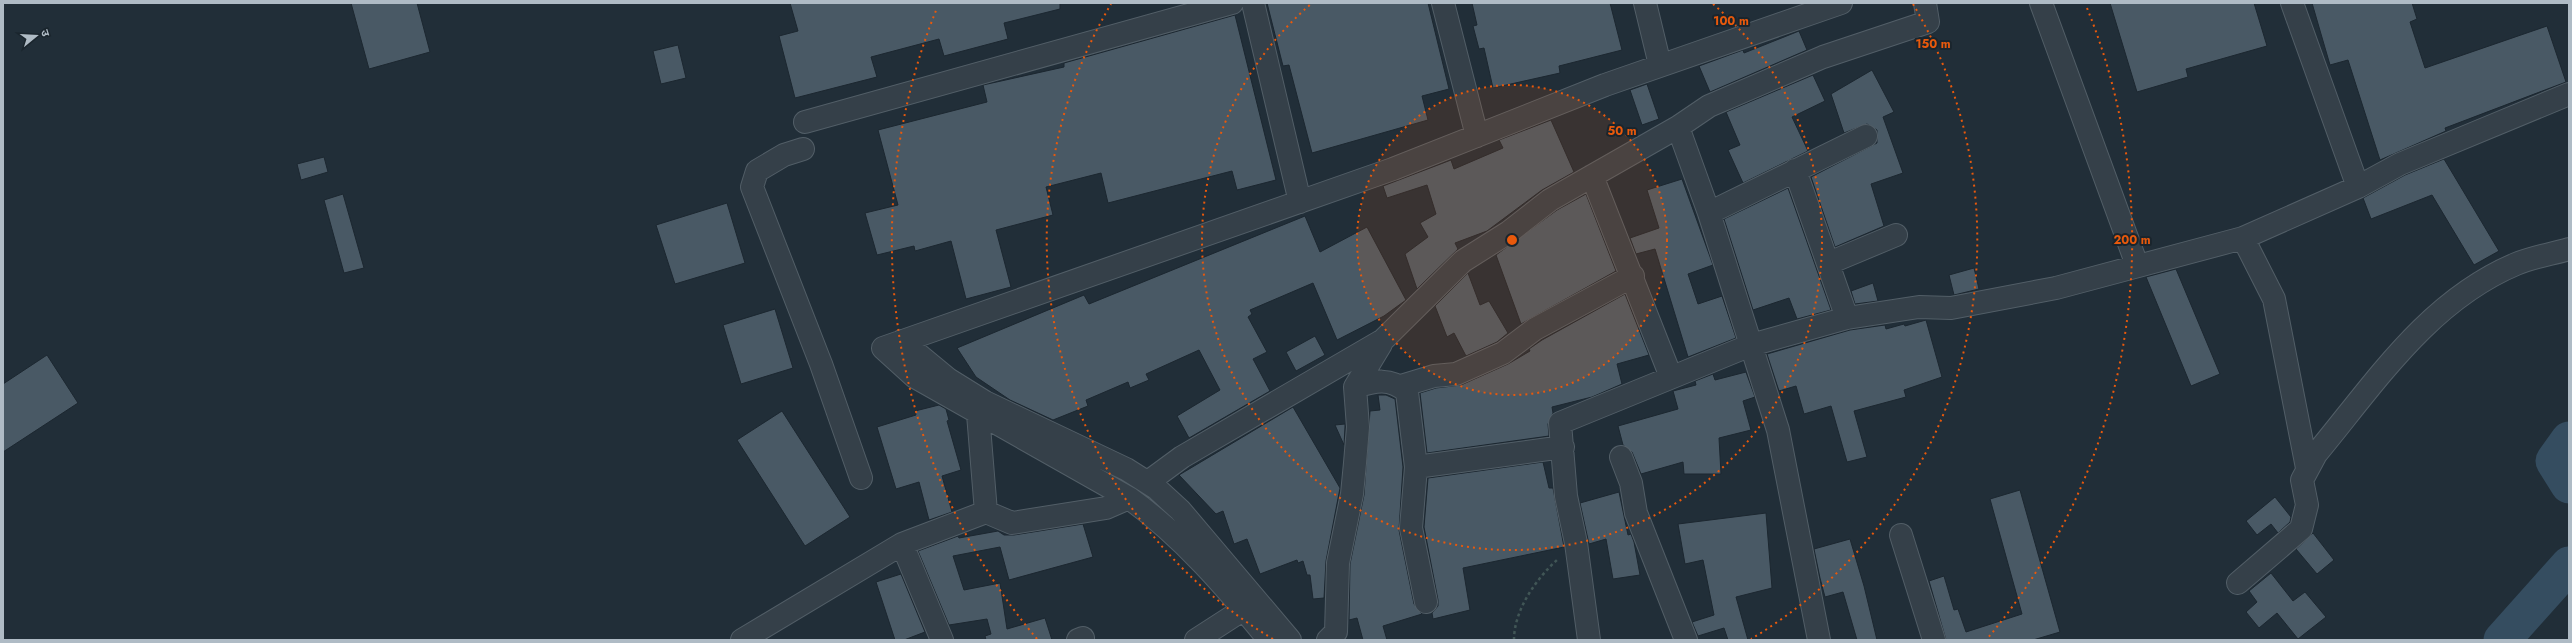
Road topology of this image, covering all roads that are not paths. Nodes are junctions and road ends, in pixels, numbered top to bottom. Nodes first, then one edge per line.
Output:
1 (1232, 3) edge
2 (1253, 3) edge
3 (1443, 3) edge
4 (1645, 3) edge
5 (1841, 3) edge
6 (1925, 3) edge
7 (2041, 3) edge
8 (2292, 3) edge
9 (1660, 65) junction
10 (2569, 94) edge
11 (805, 122) dead end
12 (1678, 127) junction
13 (1477, 136) junction
14 (1866, 136) dead end
15 (803, 149) dead end
16 (1795, 170) junction
17 (1592, 176) junction
18 (2358, 187) junction
19 (1300, 202) junction
20 (1709, 213) junction
21 (1896, 235) dead end
22 (2243, 238) junction
23 (2569, 250) edge
24 (1829, 263) junction
25 (2137, 265) junction
26 (1632, 276) junction
27 (1847, 318) junction
28 (1383, 340) junction
29 (892, 344) junction
30 (1752, 346) junction
31 (1671, 377) junction
32 (1401, 386) junction
33 (1355, 387) junction
34 (978, 414) junction
35 (1563, 448) junction
36 (1621, 457) dead end
37 (1416, 467) junction
38 (2307, 468) junction
39 (861, 478) dead end
40 (1148, 482) junction
41 (1129, 498) junction
42 (986, 512) junction
43 (1901, 535) dead end
44 (902, 544) junction
45 (2238, 583) dead end
46 (1426, 602) dead end
47 (1244, 609) junction
48 (750, 638) edge
49 (942, 640) edge
50 (1196, 640) edge
51 (1269, 640) edge
52 (1290, 640) edge
53 (1328, 640) edge
54 (1589, 640) edge
55 (1686, 640) edge
56 (1819, 640) edge
57 (1934, 640) edge

1 - 11 street
2 - 19 street
3 - 13 street
4 - 9 street
5 - 9 street
6 - 12 street
7 - 25 street
8 - 18 street
9 - 13 street
10 - 18 street
12 - 17 street
12 - 20 street
13 - 19 street
14 - 16 street
15 - 39 street
16 - 20 street
16 - 24 street
17 - 26 street
17 - 28 street
18 - 22 street
19 - 29 street
20 - 30 street
21 - 24 street
22 - 25 street
22 - 38 street
23 - 38 street
24 - 27 street
25 - 27 street
26 - 31 street
26 - 32 street
27 - 30 street
28 - 33 street
28 - 40 street
29 - 34 street
29 - 40 street
30 - 31 street
30 - 56 street
31 - 35 street
32 - 33 street
32 - 37 street
33 - 53 street
34 - 41 street
34 - 42 street
35 - 37 street
35 - 54 street
36 - 55 street
37 - 46 street
38 - 45 street
40 - 52 street
41 - 42 street
41 - 47 street
42 - 44 street
43 - 57 street
44 - 48 street
44 - 49 street
47 - 50 street
47 - 51 street

